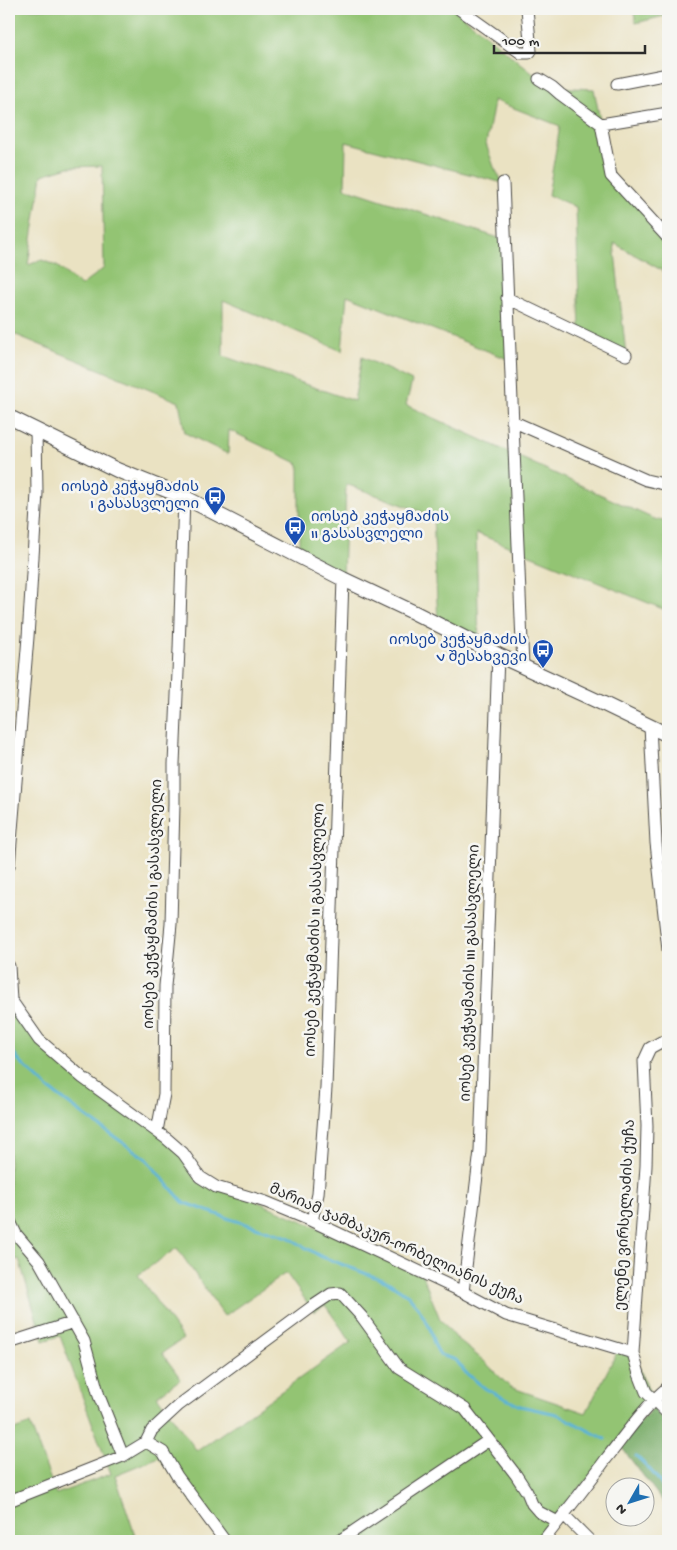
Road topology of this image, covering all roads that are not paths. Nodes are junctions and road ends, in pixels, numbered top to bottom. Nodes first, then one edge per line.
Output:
1 (459, 9) edge
2 (527, 9) edge
3 (668, 74) edge
4 (539, 78) dead end
5 (617, 84) dead end
6 (668, 113) edge
7 (601, 124) junction
8 (503, 183) dead end
9 (668, 238) edge
10 (508, 298) junction
11 (626, 355) dead end
12 (9, 417) edge
13 (512, 421) junction
14 (36, 430) junction
15 (668, 486) edge
16 (184, 497) junction
17 (343, 579) junction
18 (498, 655) junction
19 (522, 666) junction
20 (650, 726) junction
21 (668, 736) edge
22 (9, 866) edge
23 (668, 950) edge
24 (9, 966) edge
25 (668, 1041) edge
26 (157, 1131) junction
27 (9, 1219) edge
28 (312, 1221) junction
29 (464, 1292) junction
30 (74, 1322) junction
31 (9, 1344) edge
32 (633, 1353) junction
33 (668, 1387) edge
34 (653, 1400) junction
35 (668, 1414) edge
36 (489, 1440) junction
37 (146, 1442) junction
38 (123, 1456) junction
39 (9, 1501) edge
40 (561, 1518) junction
41 (225, 1541) edge
42 (339, 1541) edge
43 (543, 1541) edge
44 (590, 1541) edge

1 - 2 street
3 - 5 street
4 - 7 street
6 - 7 street
7 - 9 street
8 - 10 street
10 - 11 street
10 - 13 street
12 - 14 street
13 - 15 street
13 - 19 street
14 - 16 street
14 - 22 street
16 - 17 street
16 - 26 street, იოსებ კეჭაყმაძის I გასასვლელი
17 - 18 street
17 - 28 street, იოსებ კეჭაყმაძის II გასასვლელი
18 - 19 street
18 - 29 street, იოსებ კეჭაყმაძის III გასასვლელი
19 - 20 street
20 - 21 street
20 - 23 street
24 - 26 street, მარიამ ჯამბაკურ-ორბელიანის ქუჩა
25 - 32 street, ელენე ვირსელაძის ქუჩა
26 - 28 street, მარიამ ჯამბაკურ-ორბელიანის ქუჩა
27 - 30 street
28 - 29 street, მარიამ ჯამბაკურ-ორბელიანის ქუჩა
29 - 32 street, მარიამ ჯამბაკურ-ორბელიანის ქუჩა
30 - 31 street
30 - 38 street
32 - 34 street, ელენე ვირსელაძის ქუჩა
33 - 34 street
34 - 35 street, ელენე ვირსელაძის ქუჩა
34 - 40 street
36 - 37 street
36 - 40 street
36 - 42 street
37 - 38 street
37 - 41 street
38 - 39 street
40 - 43 street
40 - 44 street

